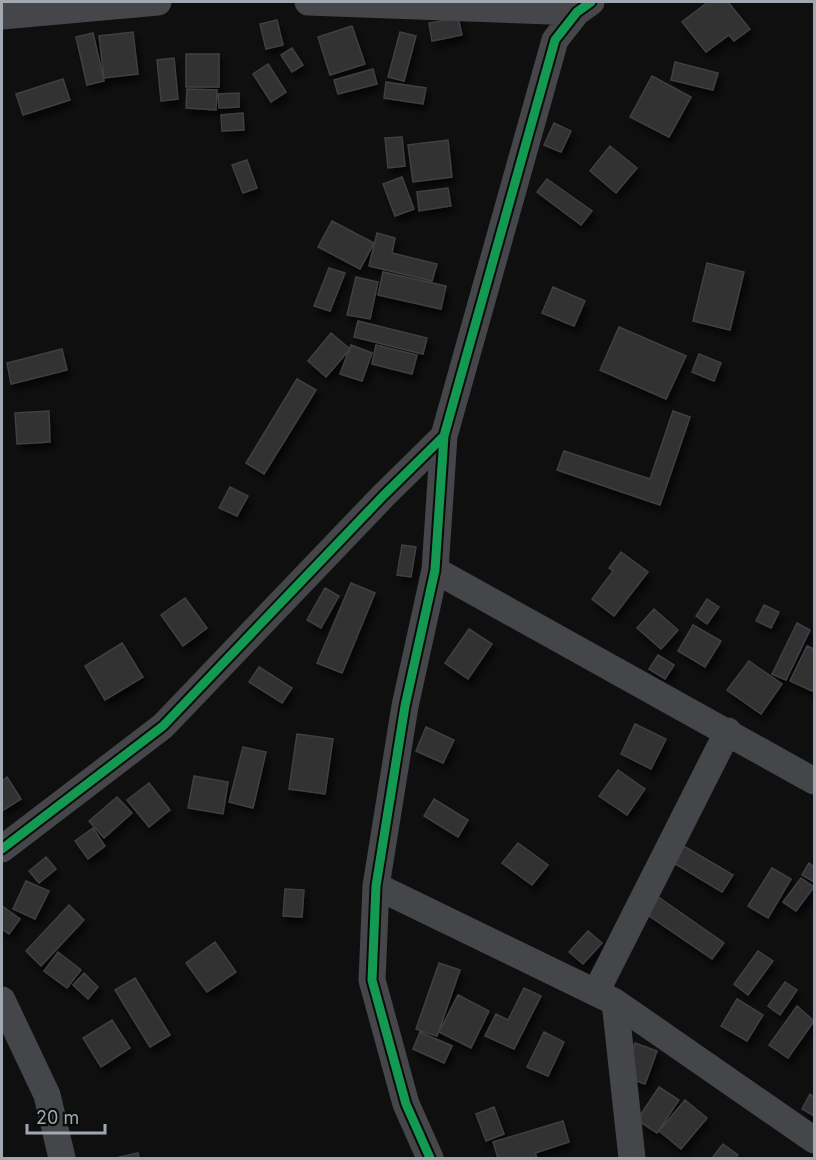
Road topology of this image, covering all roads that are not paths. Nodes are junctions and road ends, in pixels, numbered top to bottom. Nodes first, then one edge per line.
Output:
1 (158, 2) edge
2 (308, 2) edge
3 (584, 7) edge
4 (2, 16) edge
5 (444, 436) junction
6 (435, 570) junction
7 (728, 731) junction
8 (814, 781) edge
9 (2, 849) edge
10 (376, 886) junction
11 (606, 997) junction
12 (2, 999) edge
13 (814, 1140) edge
14 (62, 1158) edge
15 (430, 1158) edge
16 (632, 1158) edge

1 - 4 street
2 - 3 street
3 - 5 street
5 - 6 street
5 - 9 street
6 - 7 street
6 - 10 street
7 - 8 street
7 - 11 street
10 - 11 street
10 - 15 street
11 - 13 street
11 - 16 street
12 - 14 street

